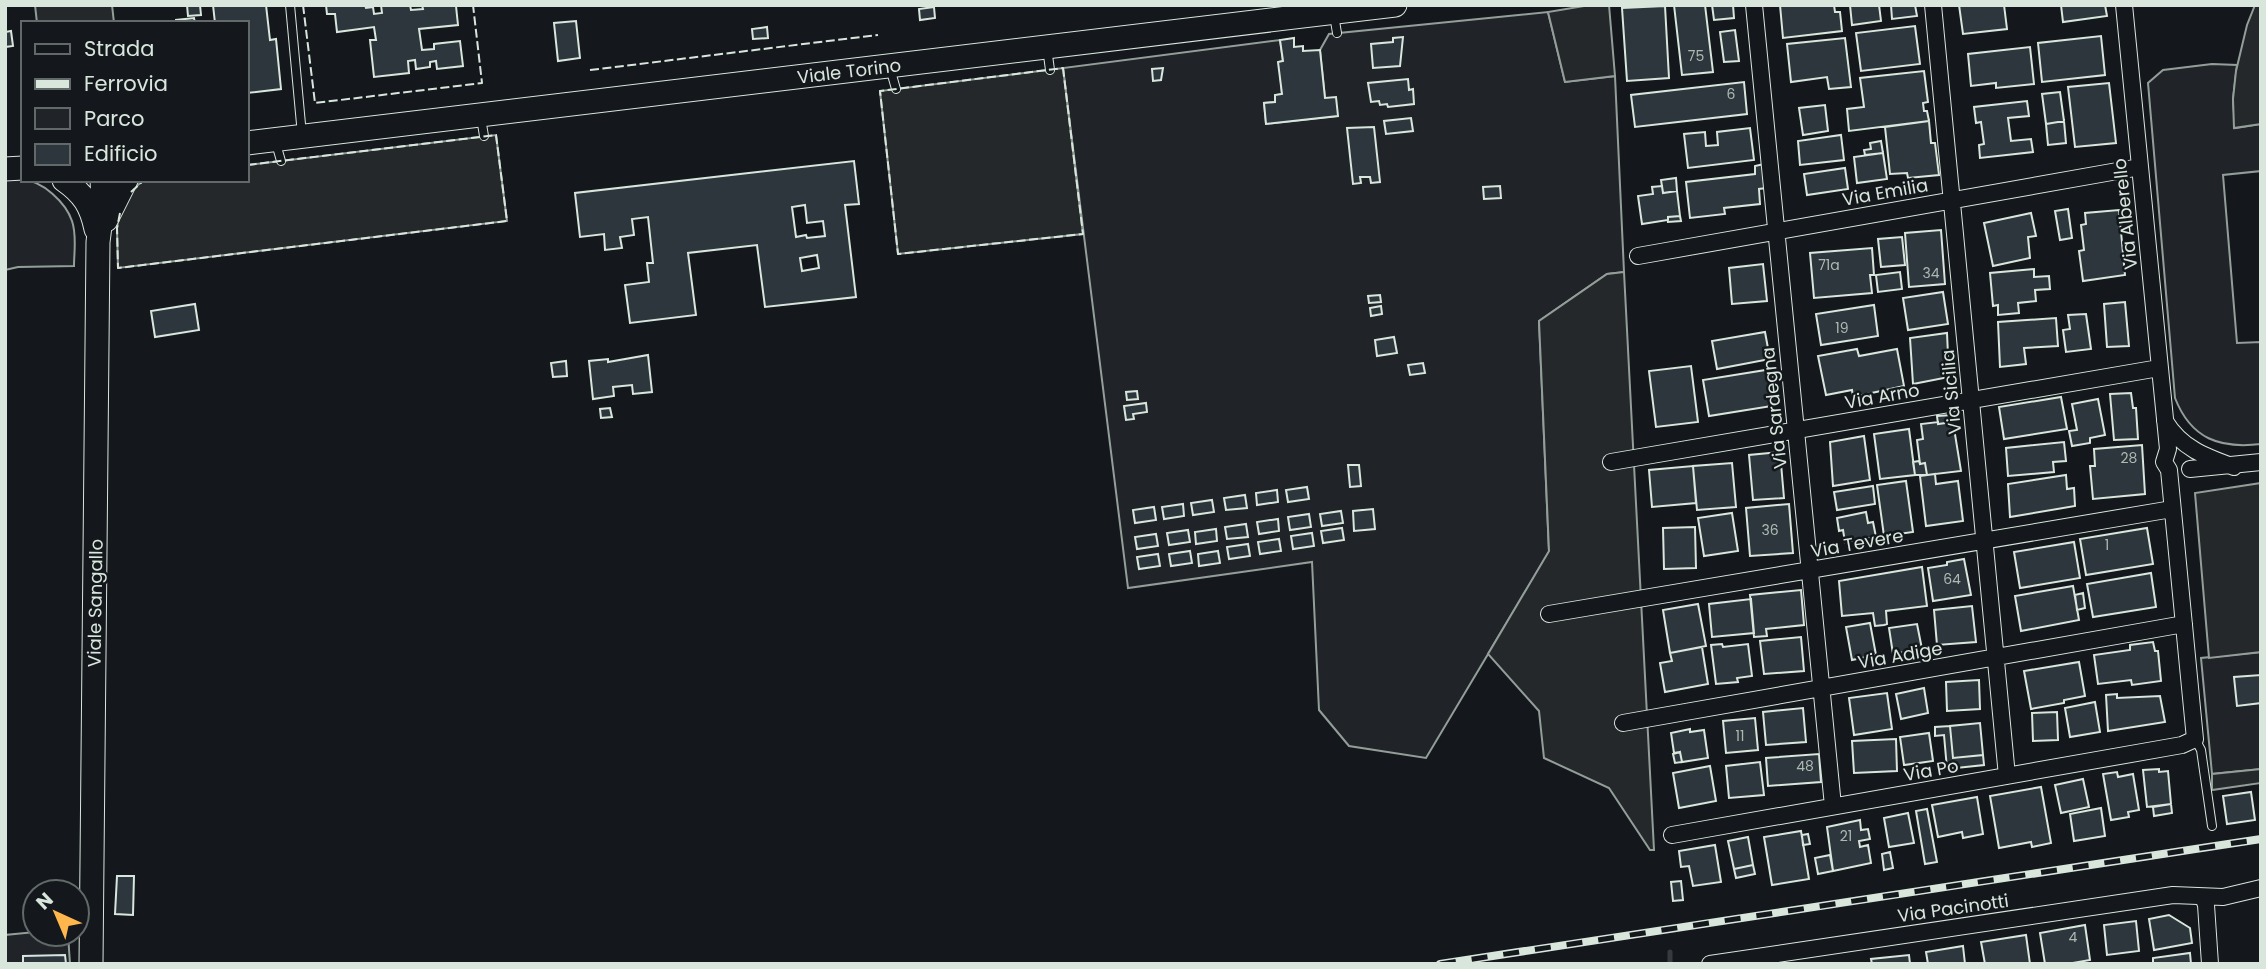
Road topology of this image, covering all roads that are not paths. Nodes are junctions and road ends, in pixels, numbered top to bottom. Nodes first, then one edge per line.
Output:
1 (290, 5) edge
2 (1395, 5) edge
3 (1754, 5) edge
4 (1934, 5) edge
5 (2124, 5) edge
6 (889, 66) junction
7 (896, 89) dead end
8 (303, 136) junction
9 (248, 143) edge
10 (2140, 167) junction
11 (67, 182) edge
12 (92, 182) edge
13 (102, 182) edge
14 (125, 182) edge
15 (1952, 200) junction
16 (1776, 232) junction
17 (98, 243) junction
18 (1638, 256) dead end
19 (2159, 368) junction
20 (1971, 400) junction
21 (2164, 419) junction
22 (1796, 430) junction
23 (2187, 446) junction
24 (2168, 449) junction
25 (1611, 462) dead end
26 (2261, 462) edge
27 (2234, 467) junction
28 (2169, 470) junction
29 (2188, 471) junction
30 (2172, 501) junction
31 (1984, 540) junction
32 (1810, 570) junction
33 (1549, 614) dead end
34 (2184, 624) junction
35 (1996, 657) junction
36 (1821, 688) junction
37 (1623, 723) dead end
38 (2195, 739) junction
39 (2007, 776) junction
40 (1833, 806) junction
41 (2212, 826) dead end
42 (1672, 835) dead end
43 (2261, 888) edge
44 (2203, 897) junction
45 (91, 964) edge
46 (1710, 964) edge
47 (2210, 964) edge

1 - 8 lane
2 - 6 street, Viale Torino
3 - 16 street, Via Sardegna
4 - 15 street, Via Sicilia
5 - 10 street, Via Alberello
6 - 7 lane
6 - 8 street, Viale Torino
8 - 9 street, Viale Torino
10 - 15 street, Via Emilia
10 - 19 street, Via Alberello
11 - 17 street, Viale Sangallo
12 - 17 street, Viale Sangallo
13 - 17 street, Viale Sangallo
14 - 17 street, Viale Sangallo
15 - 16 street, Via Emilia
15 - 20 street, Via Sicilia
16 - 18 street, Via Emilia
16 - 22 street, Via Sardegna
17 - 45 street, Viale Sangallo
19 - 20 street, Via Arno
19 - 21 street, Via Alberello
20 - 22 street, Via Arno
20 - 31 street, Via Sicilia
21 - 23 street
21 - 24 street, Via Alberello
22 - 25 street, Via Arno
22 - 32 street, Via Sardegna
23 - 24 street
23 - 27 street
23 - 29 street
24 - 28 street, Via Alberello
26 - 27 street
27 - 29 street
28 - 29 street
28 - 30 street, Via Alberello
29 - 30 street
30 - 31 street, Via Tevere
30 - 34 street, Via Alberello
31 - 32 street, Via Tevere
31 - 35 street, Via Sicilia
32 - 33 street, Via Tevere
32 - 36 street, Via Sardegna
34 - 35 street, Via Adige
34 - 38 street, Via Alberello
35 - 36 street, Via Adige
35 - 39 street, Via Sicilia
36 - 37 street, Via Adige
36 - 40 street, Via Sardegna
38 - 39 street, Via Po
38 - 41 lane, Via Alberello
39 - 40 street, Via Po
40 - 42 street, Via Po
43 - 44 street, Via Pacinotti
44 - 46 street, Via Pacinotti
44 - 47 street

